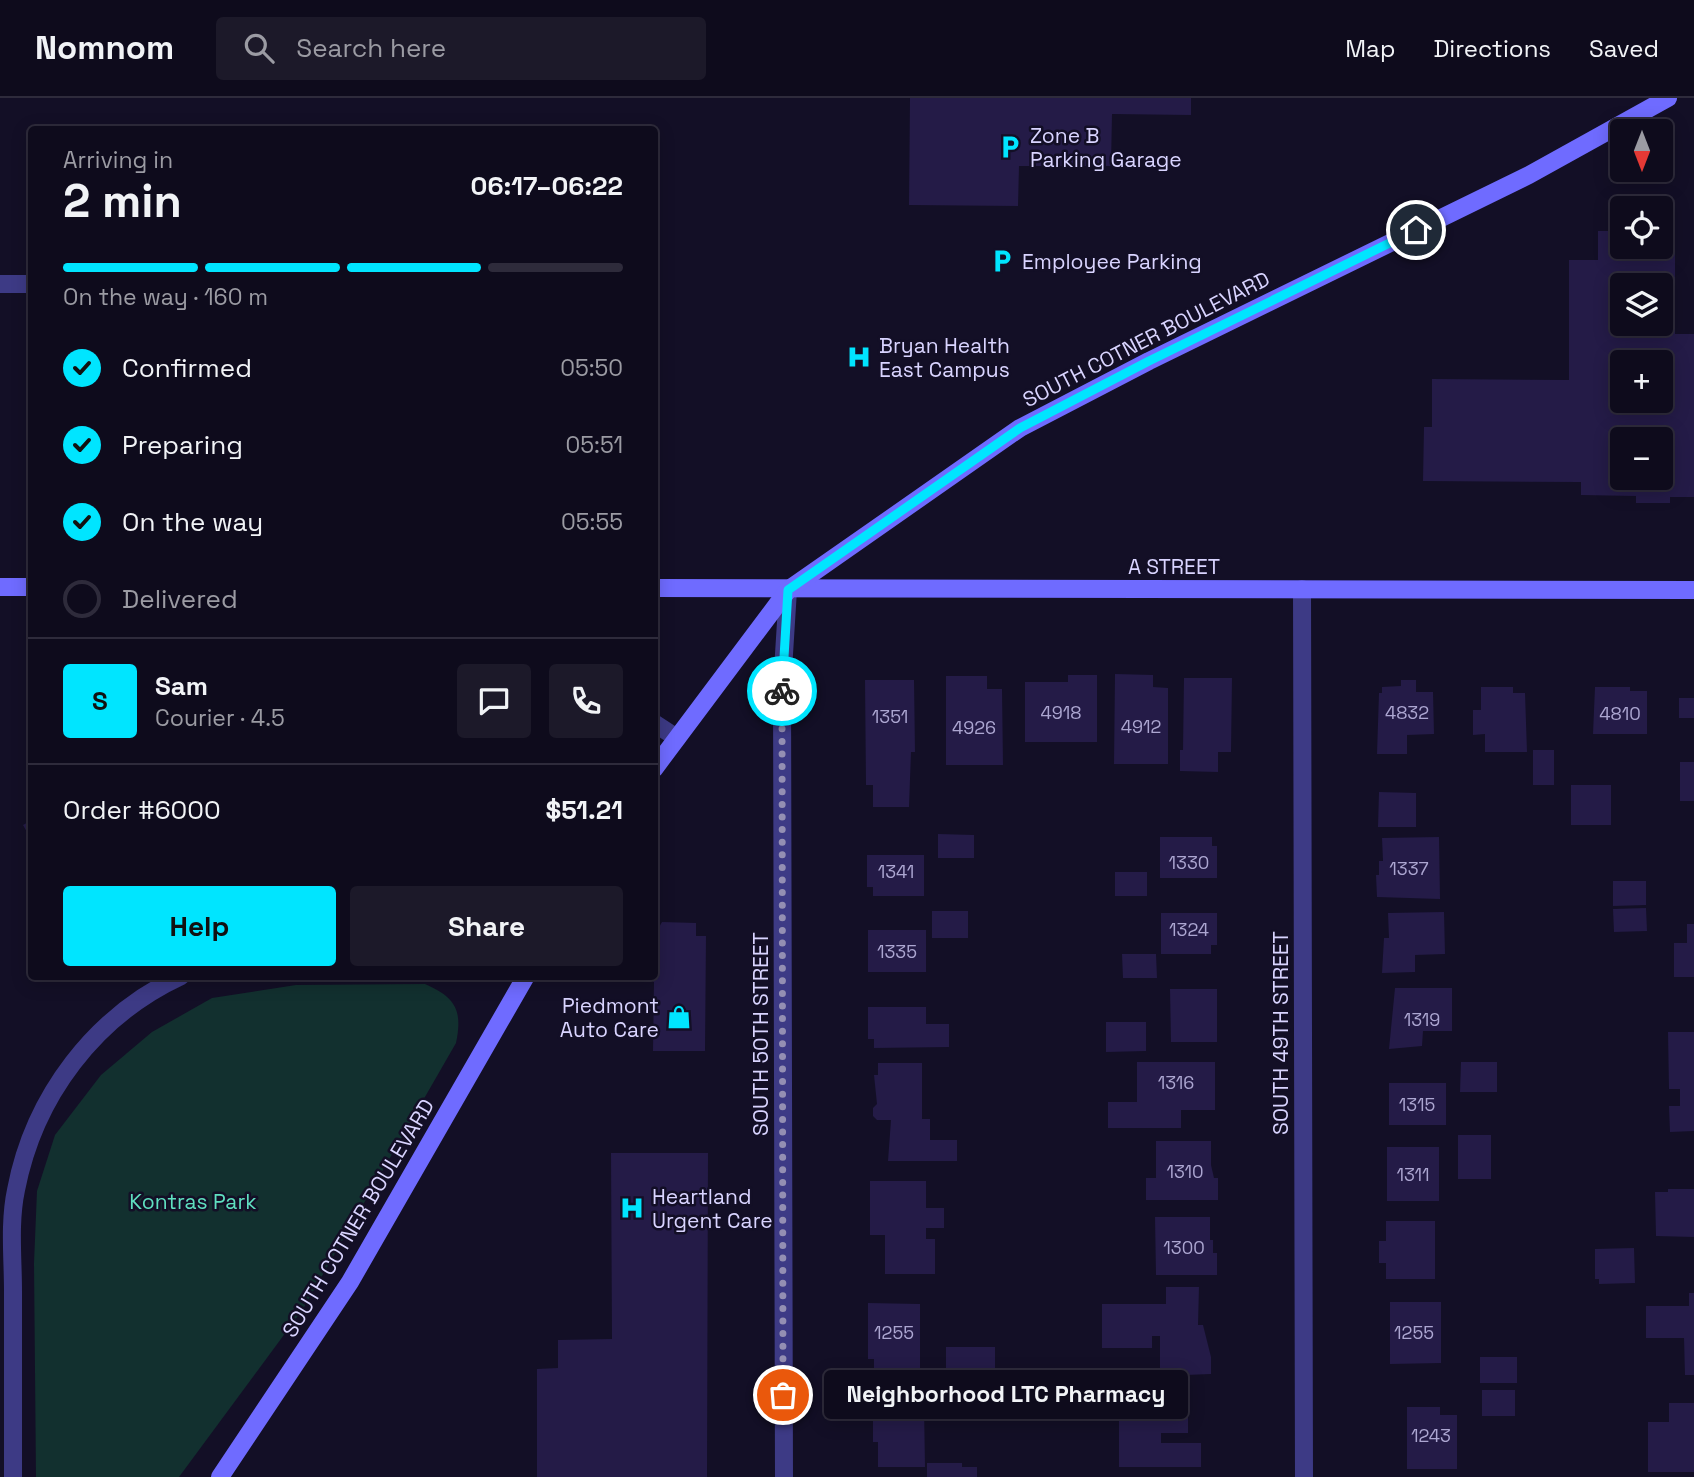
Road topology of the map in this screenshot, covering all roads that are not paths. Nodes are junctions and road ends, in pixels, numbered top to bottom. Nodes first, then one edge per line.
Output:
1 (1668, 98) edge
2 (0, 284) edge
3 (28, 284) edge
4 (0, 587) edge
5 (28, 587) edge
6 (658, 589) edge
7 (1302, 589) junction
8 (788, 590) junction
9 (1694, 590) edge
10 (658, 726) edge
11 (677, 738) junction
12 (658, 764) edge
13 (173, 980) edge
14 (524, 980) edge
15 (13, 1477) edge
16 (220, 1477) edge
17 (784, 1477) edge
18 (1304, 1477) edge

1 - 8 main road, SOUTH COTNER BOULEVARD
2 - 3 street
4 - 5 main road
6 - 8 main road, A STREET
7 - 8 main road, A STREET
7 - 9 main road, A STREET
7 - 18 street, SOUTH 49TH STREET
8 - 11 main road, SOUTH COTNER BOULEVARD
8 - 17 street, SOUTH 50TH STREET
10 - 11 street
11 - 12 main road, SOUTH COTNER BOULEVARD
13 - 15 street
14 - 16 main road, SOUTH COTNER BOULEVARD

